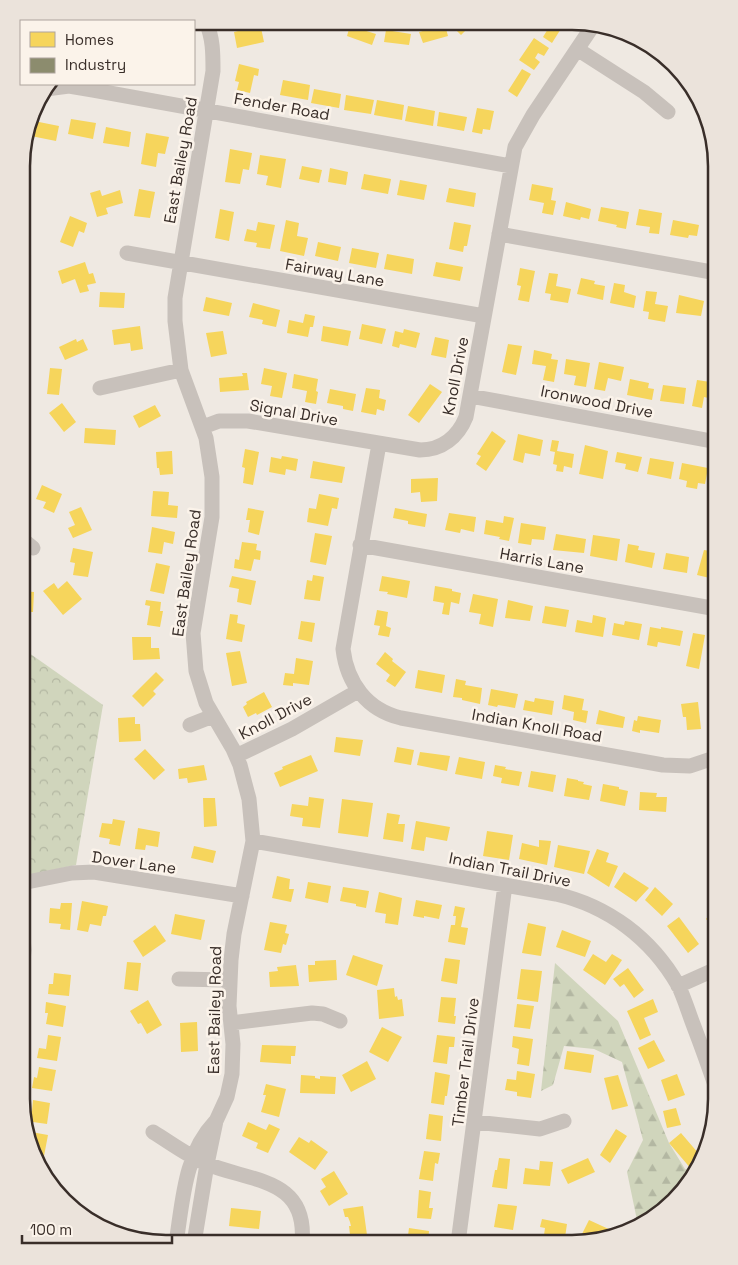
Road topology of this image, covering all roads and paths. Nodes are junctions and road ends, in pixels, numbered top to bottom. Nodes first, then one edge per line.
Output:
1 (209, 30) edge
2 (589, 31) edge
3 (577, 49) junction
4 (55, 88) edge
5 (206, 111) junction
6 (668, 112) dead end
7 (511, 166) junction
8 (499, 234) junction
9 (127, 253) dead end
10 (180, 262) junction
11 (708, 272) edge
12 (484, 316) junction
13 (181, 370) junction
14 (100, 388) dead end
15 (470, 396) junction
16 (203, 426) junction
17 (708, 440) edge
18 (379, 444) junction
19 (360, 545) junction
20 (708, 607) edge
21 (358, 691) junction
22 (213, 716) junction
23 (190, 725) dead end
24 (236, 756) junction
25 (708, 760) edge
26 (253, 841) junction
27 (30, 881) edge
28 (505, 885) junction
29 (242, 896) junction
30 (708, 973) edge
31 (179, 979) dead end
32 (229, 980) junction
33 (678, 986) junction
34 (340, 1021) dead end
35 (230, 1023) junction
36 (708, 1067) edge
37 (216, 1121) junction
38 (564, 1121) dead end
39 (474, 1122) junction
40 (153, 1132) dead end
41 (192, 1157) junction
42 (206, 1164) junction
43 (177, 1235) edge
44 (195, 1235) edge
45 (302, 1235) edge
46 (459, 1235) edge

1 - 5 street, East Bailey Road
2 - 3 street, Knoll Drive
3 - 6 street
3 - 7 street, Knoll Drive
4 - 5 street, Fender Road
5 - 7 street, Fender Road
5 - 10 street, East Bailey Road
7 - 8 street, Knoll Drive
8 - 11 street
8 - 12 street, Knoll Drive
9 - 10 street, Fairway Lane
10 - 12 street, Fairway Lane
10 - 13 street, East Bailey Road
12 - 15 street, Knoll Drive
13 - 14 street
13 - 16 street, East Bailey Road
15 - 17 street, Ironwood Drive
15 - 18 street, Knoll Drive
16 - 18 street, Signal Drive
16 - 22 street, East Bailey Road
18 - 19 street
19 - 20 street, Harris Lane
19 - 21 street
21 - 24 street, Knoll Drive
21 - 25 street, Indian Knoll Road
22 - 23 street
22 - 24 street, East Bailey Road
24 - 26 street, East Bailey Road
26 - 28 street, Indian Trail Drive
26 - 29 street, East Bailey Road
27 - 29 street, Dover Lane
28 - 33 street, Indian Trail Drive
28 - 39 street, Timber Trail Drive
29 - 32 street, East Bailey Road
30 - 33 street
31 - 32 street
32 - 35 street, East Bailey Road
33 - 36 street, Indian Trail Drive
34 - 35 street
35 - 37 street, East Bailey Road
37 - 41 street, East Bailey Road
37 - 42 street, East Bailey Road
38 - 39 street
39 - 46 street, Timber Trail Drive
40 - 41 street
41 - 42 street
41 - 43 street, East Bailey Road
42 - 44 street, East Bailey Road
42 - 45 street

